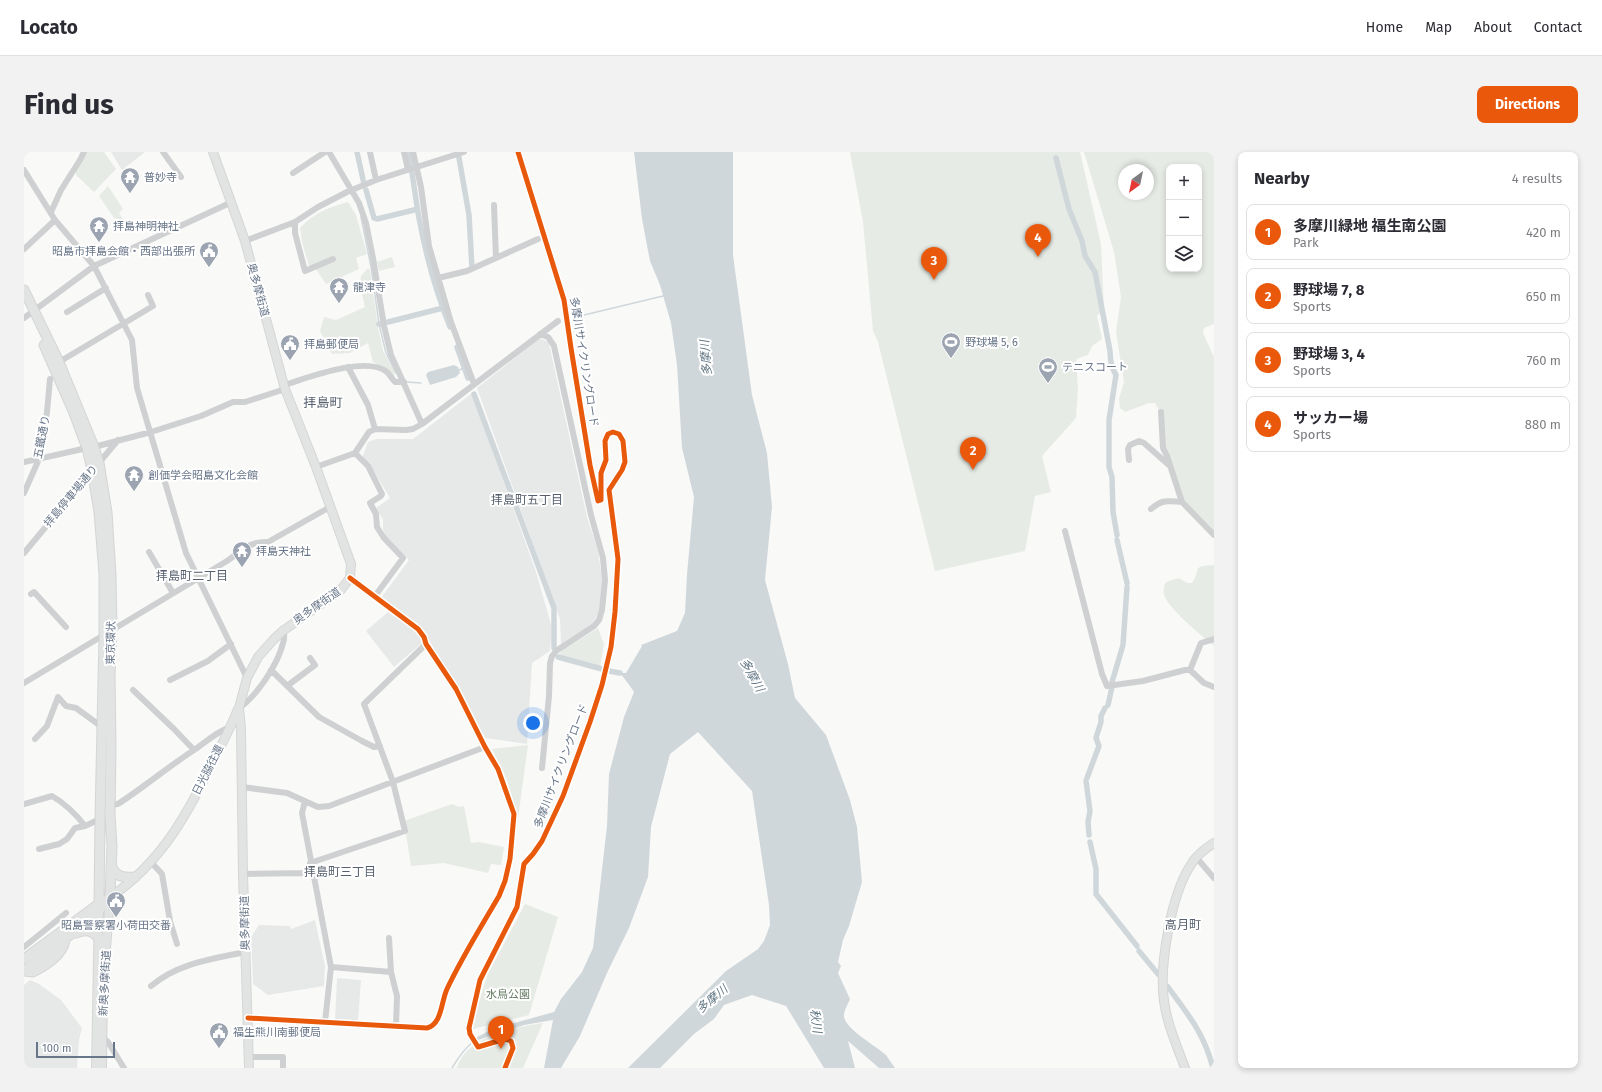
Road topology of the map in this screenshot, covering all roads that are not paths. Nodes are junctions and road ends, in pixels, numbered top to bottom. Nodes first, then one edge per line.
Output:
1 (84, 152) edge
2 (163, 152) edge
3 (213, 152) edge
4 (325, 152) edge
5 (329, 152) edge
6 (370, 152) edge
7 (404, 152) edge
8 (413, 152) edge
9 (461, 153) edge
10 (443, 155) edge
11 (413, 168) junction
12 (24, 170) edge
13 (292, 173) dead end
14 (181, 176) dead end
15 (376, 180) junction
16 (349, 191) junction
17 (232, 202) junction
18 (494, 205) dead end
19 (50, 212) junction
20 (55, 220) junction
21 (295, 222) junction
22 (538, 239) dead end
23 (245, 241) junction
24 (24, 249) edge
25 (496, 258) junction
26 (333, 259) dead end
27 (94, 266) junction
28 (438, 278) junction
29 (106, 288) junction
30 (24, 290) edge
31 (148, 295) dead end
32 (24, 305) edge
33 (67, 312) dead end
34 (29, 315) edge
35 (558, 321) dead end
36 (124, 323) junction
37 (540, 334) junction
38 (59, 362) junction
39 (348, 367) junction
40 (50, 379) dead end
41 (404, 382) junction
42 (474, 384) junction
43 (284, 387) junction
44 (1160, 412) dead end
45 (422, 424) junction
46 (375, 429) junction
47 (151, 432) junction
48 (118, 440) junction
49 (90, 448) junction
50 (355, 453) junction
51 (38, 459) junction
52 (1129, 460) dead end
53 (24, 462) edge
54 (96, 466) junction
55 (1170, 466) junction
56 (316, 467) junction
57 (24, 493) edge
58 (1182, 502) junction
59 (330, 507) junction
60 (1151, 509) dead end
61 (1064, 531) dead end
62 (1214, 535) edge
63 (149, 552) dead end
64 (24, 553) edge
65 (350, 578) junction
66 (198, 579) junction
67 (173, 593) junction
68 (31, 594) dead end
69 (375, 596) junction
70 (66, 627) dead end
71 (284, 630) junction
72 (108, 632) junction
73 (1214, 639) edge
74 (231, 644) junction
75 (426, 644) junction
76 (310, 658) dead end
77 (271, 670) junction
78 (1190, 670) junction
79 (247, 678) junction
80 (170, 680) dead end
81 (24, 683) edge
82 (287, 686) junction
83 (1214, 687) edge
84 (133, 690) dead end
85 (239, 708) junction
86 (102, 727) junction
87 (231, 727) junction
88 (35, 739) dead end
89 (380, 746) junction
90 (485, 747) junction
91 (194, 750) junction
92 (542, 768) dead end
93 (393, 782) junction
94 (242, 787) junction
95 (305, 801) junction
96 (24, 804) edge
97 (110, 805) junction
98 (100, 819) junction
99 (85, 826) junction
100 (1214, 843) edge
101 (39, 849) dead end
102 (1196, 857) junction
103 (151, 862) junction
104 (310, 864) junction
105 (111, 865) junction
106 (312, 873) junction
107 (243, 874) junction
108 (135, 877) junction
109 (1214, 878) edge
110 (110, 897) junction
111 (99, 908) junction
112 (66, 913) dead end
113 (68, 938) junction
114 (389, 938) dead end
115 (98, 939) junction
116 (177, 944) dead end
117 (24, 947) edge
118 (245, 952) junction
119 (24, 959) edge
120 (331, 967) junction
121 (24, 971) edge
122 (391, 972) junction
123 (151, 986) dead end
124 (248, 1018) junction
125 (325, 1022) junction
126 (396, 1026) junction
127 (100, 1036) junction
128 (248, 1057) junction
129 (96, 1068) edge
130 (102, 1068) edge
131 (124, 1068) edge
132 (249, 1068) edge
133 (283, 1068) edge
134 (1185, 1068) edge

1 - 19 street
2 - 14 street
3 - 17 main road, 奥多摩街道
4 - 13 street
5 - 16 street
6 - 15 street
7 - 11 street
8 - 11 street
9 - 10 street
10 - 11 street
11 - 15 street
11 - 28 street
12 - 19 street
15 - 16 street
16 - 21 street
16 - 41 street
17 - 23 main road, 奥多摩街道
17 - 27 street
18 - 25 street
19 - 20 street
20 - 24 street
20 - 27 street
21 - 23 street
21 - 26 street
22 - 25 street
23 - 43 main road, 奥多摩街道
25 - 28 street
27 - 29 street
27 - 34 street
28 - 42 street
29 - 33 street
29 - 36 street
30 - 34 highway, 東京環状
31 - 36 street
32 - 34 highway, 東京環状
34 - 38 highway, 東京環状
34 - 49 highway, 東京環状
35 - 37 street
36 - 38 street
36 - 47 street
37 - 42 street
37 - 92 street
38 - 49 highway, 東京環状
39 - 41 street
39 - 43 street
39 - 46 street
40 - 51 street, 五鐵通り
41 - 45 street
42 - 45 street
43 - 47 street
43 - 56 main road, 奥多摩街道
44 - 55 street
45 - 46 street
46 - 50 street
47 - 48 street
47 - 66 street
48 - 49 street
48 - 54 street, 拝島停車場通り
49 - 51 street
49 - 54 highway, 東京環状
50 - 56 street
50 - 69 street
51 - 53 street
51 - 57 street, 五鐵通り
52 - 55 street
54 - 64 street, 拝島停車場通り
54 - 72 highway, 東京環状
55 - 58 street
56 - 59 main road, 奥多摩街道
58 - 60 street
58 - 62 street
59 - 65 main road, 奥多摩街道
59 - 66 street
61 - 78 street
63 - 67 street
65 - 69 street
65 - 71 main road, 奥多摩街道
66 - 67 street
66 - 74 street
67 - 72 street
68 - 70 street
69 - 75 street
71 - 77 street, 日光脇往還
71 - 79 main road, 奥多摩街道
72 - 81 street
72 - 86 highway, 東京環状
72 - 97 highway, 東京環状
73 - 78 street
74 - 79 street
74 - 80 street
75 - 89 street
75 - 90 street
76 - 82 street
77 - 82 street
77 - 85 street, 日光脇往還
78 - 83 street
79 - 85 main road, 奥多摩街道
82 - 89 street
84 - 91 street
85 - 87 main road, 日光脇往還
85 - 94 main road, 奥多摩街道
86 - 88 street
86 - 98 highway, 東京環状
87 - 91 street
87 - 103 main road, 日光脇往還
89 - 93 street
90 - 93 street
90 - 126 street
91 - 97 street
93 - 95 street
93 - 104 street
94 - 95 street
94 - 107 main road, 奥多摩街道
95 - 104 street
96 - 99 street
97 - 105 highway, 東京環状
98 - 99 street
98 - 111 highway, 東京環状
99 - 101 street
100 - 102 main road
102 - 109 street
102 - 134 main road
103 - 108 main road, 日光脇往還
103 - 116 street
104 - 106 street
105 - 108 highway
105 - 110 highway, 東京環状
106 - 107 street
106 - 120 street
107 - 118 main road, 奥多摩街道
108 - 110 main road, 日光脇往還
110 - 111 highway
110 - 127 main road, 新奥多摩街道
111 - 113 highway
111 - 115 main road, 新奥多摩街道
111 - 119 highway
112 - 117 street
113 - 115 highway
113 - 121 highway
114 - 122 street
115 - 127 main road, 新奥多摩街道
118 - 123 street
118 - 124 main road, 奥多摩街道
120 - 122 street
120 - 125 street
122 - 126 street
124 - 125 street
124 - 128 main road, 奥多摩街道
125 - 126 street
127 - 129 main road, 新奥多摩街道
127 - 130 main road, 新奥多摩街道
127 - 131 street
128 - 132 main road, 奥多摩街道
128 - 133 street

